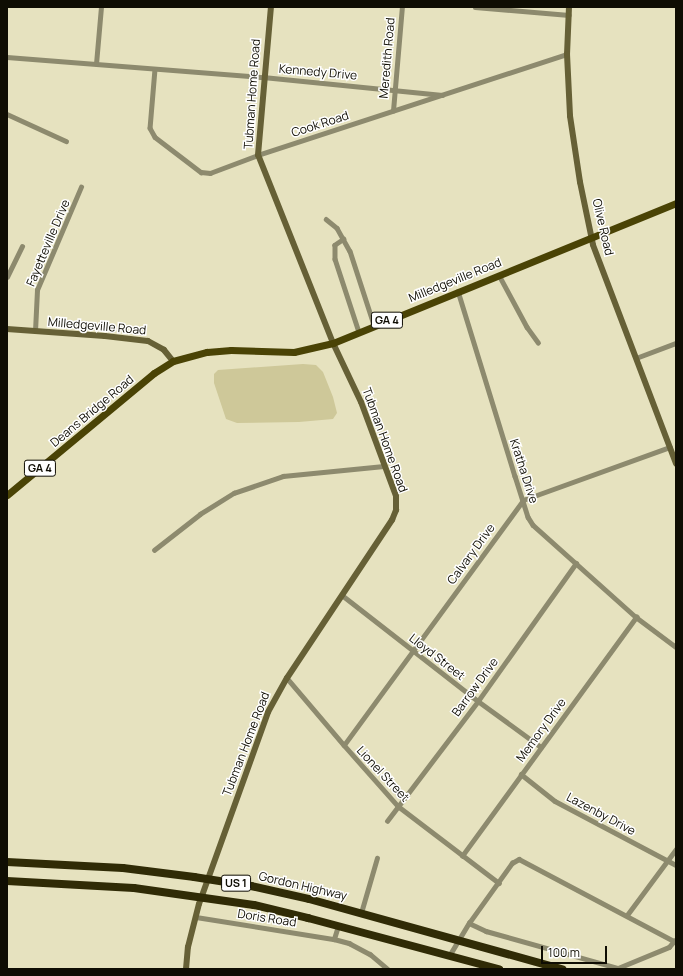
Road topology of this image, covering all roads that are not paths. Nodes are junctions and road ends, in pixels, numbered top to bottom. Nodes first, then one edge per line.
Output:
1 (101, 7) edge
2 (271, 7) edge
3 (402, 7) edge
4 (475, 7) edge
5 (569, 7) edge
6 (569, 14) junction
7 (567, 54) junction
8 (7, 57) edge
9 (96, 64) junction
10 (154, 69) junction
11 (263, 77) junction
12 (395, 89) junction
13 (443, 95) junction
14 (393, 111) junction
15 (7, 114) edge
16 (66, 141) dead end
17 (258, 155) junction
18 (82, 187) dead end
19 (676, 202) edge
20 (326, 219) dead end
21 (592, 237) junction
22 (344, 239) junction
23 (22, 246) dead end
24 (499, 275) junction
25 (7, 277) edge
26 (458, 291) junction
27 (374, 325) junction
28 (7, 330) edge
29 (35, 331) junction
30 (359, 332) junction
31 (538, 342) dead end
32 (333, 343) junction
33 (676, 343) edge
34 (636, 358) junction
35 (173, 361) junction
36 (670, 447) junction
37 (676, 464) edge
38 (384, 466) junction
39 (7, 495) edge
40 (523, 500) junction
41 (154, 550) dead end
42 (576, 563) junction
43 (342, 595) junction
44 (636, 617) junction
45 (676, 647) edge
46 (413, 650) junction
47 (287, 678) junction
48 (478, 701) junction
49 (344, 746) junction
50 (541, 747) junction
51 (521, 774) junction
52 (398, 806) junction
53 (387, 821) dead end
54 (676, 849) edge
55 (462, 856) junction
56 (377, 858) dead end
57 (668, 860) junction
58 (7, 862) edge
59 (676, 865) edge
60 (210, 879) junction
61 (7, 881) edge
62 (499, 883) junction
63 (202, 897) junction
64 (361, 913) junction
65 (627, 915) junction
66 (196, 917) junction
67 (469, 923) junction
68 (338, 926) junction
69 (334, 938) junction
70 (458, 940) junction
71 (675, 942) edge
72 (449, 956) junction
73 (186, 969) edge
74 (388, 969) edge
75 (499, 969) edge
76 (562, 969) edge

1 - 9 street
2 - 11 street, Tubman Home Road
3 - 12 street, Meredith Road
4 - 6 street
5 - 6 street, Olive Road
6 - 7 street, Olive Road
7 - 13 street, Cook Road
7 - 21 street, Olive Road
8 - 9 street, Kennedy Drive
9 - 10 street, Kennedy Drive
10 - 11 street, Kennedy Drive
10 - 17 street, Cook Road
11 - 12 street, Kennedy Drive
11 - 17 street, Tubman Home Road
12 - 13 street, Kennedy Drive
12 - 14 street, Meredith Road
13 - 14 street, Cook Road
14 - 17 street, Cook Road
15 - 16 street
17 - 32 street, Tubman Home Road
18 - 29 street, Fayetteville Drive
19 - 21 main road, Milledgeville Road / GA 4
20 - 22 street
21 - 24 main road, Milledgeville Road / GA 4
21 - 34 street, Olive Road
22 - 27 street
22 - 30 street
23 - 25 street
24 - 26 main road, Milledgeville Road / GA 4
24 - 31 street
26 - 27 main road, Milledgeville Road / GA 4
26 - 40 street, Kratha Drive
27 - 30 main road, Milledgeville Road / GA 4
28 - 29 street, Milledgeville Road
29 - 35 street, Milledgeville Road
30 - 32 main road, Milledgeville Road / GA 4
32 - 35 main road, Milledgeville Road / GA 4
32 - 38 street, Tubman Home Road
33 - 34 street
34 - 36 street, Olive Road
35 - 39 main road, Deans Bridge Road / GA 4
36 - 37 street, Olive Road
36 - 40 street
38 - 41 street
38 - 43 street, Tubman Home Road
40 - 42 street, Kratha Drive
40 - 46 street, Calvary Drive
42 - 44 street, Kratha Drive
42 - 48 street, Barrow Drive
43 - 46 street, Lloyd Street
43 - 47 street, Tubman Home Road
44 - 45 street, Kratha Drive
44 - 50 street, Memory Drive
46 - 48 street, Lloyd Street
46 - 49 street, Calvary Drive
47 - 49 street, Lionel Street
47 - 60 street, Tubman Home Road
48 - 50 street, Lloyd Street
48 - 52 street, Barrow Drive
49 - 52 street, Lionel Street
50 - 51 street, Memory Drive
51 - 55 street, Memory Drive
51 - 57 street, Lazenby Drive
52 - 53 street, Barrow Drive
52 - 55 street, Lionel Street
54 - 57 street
55 - 62 street, Lionel Street
56 - 64 street
57 - 59 street, Lazenby Drive
57 - 65 street
58 - 60 highway, Gordon Highway / US 1
60 - 63 street, Tubman Home Road
60 - 64 highway, Gordon Highway / US 1
61 - 63 highway, US 1
62 - 65 street
62 - 67 street
63 - 66 street, Tubman Home Road
63 - 68 highway, US 1
64 - 70 highway, Gordon Highway / US 1
65 - 71 street
66 - 69 street, Doris Road
66 - 73 street, Tubman Home Road
67 - 70 street
67 - 71 street
68 - 69 street
68 - 72 highway, US 1
69 - 74 street, Doris Road
70 - 72 street
70 - 76 highway, Gordon Highway / US 1
72 - 75 highway, US 1

